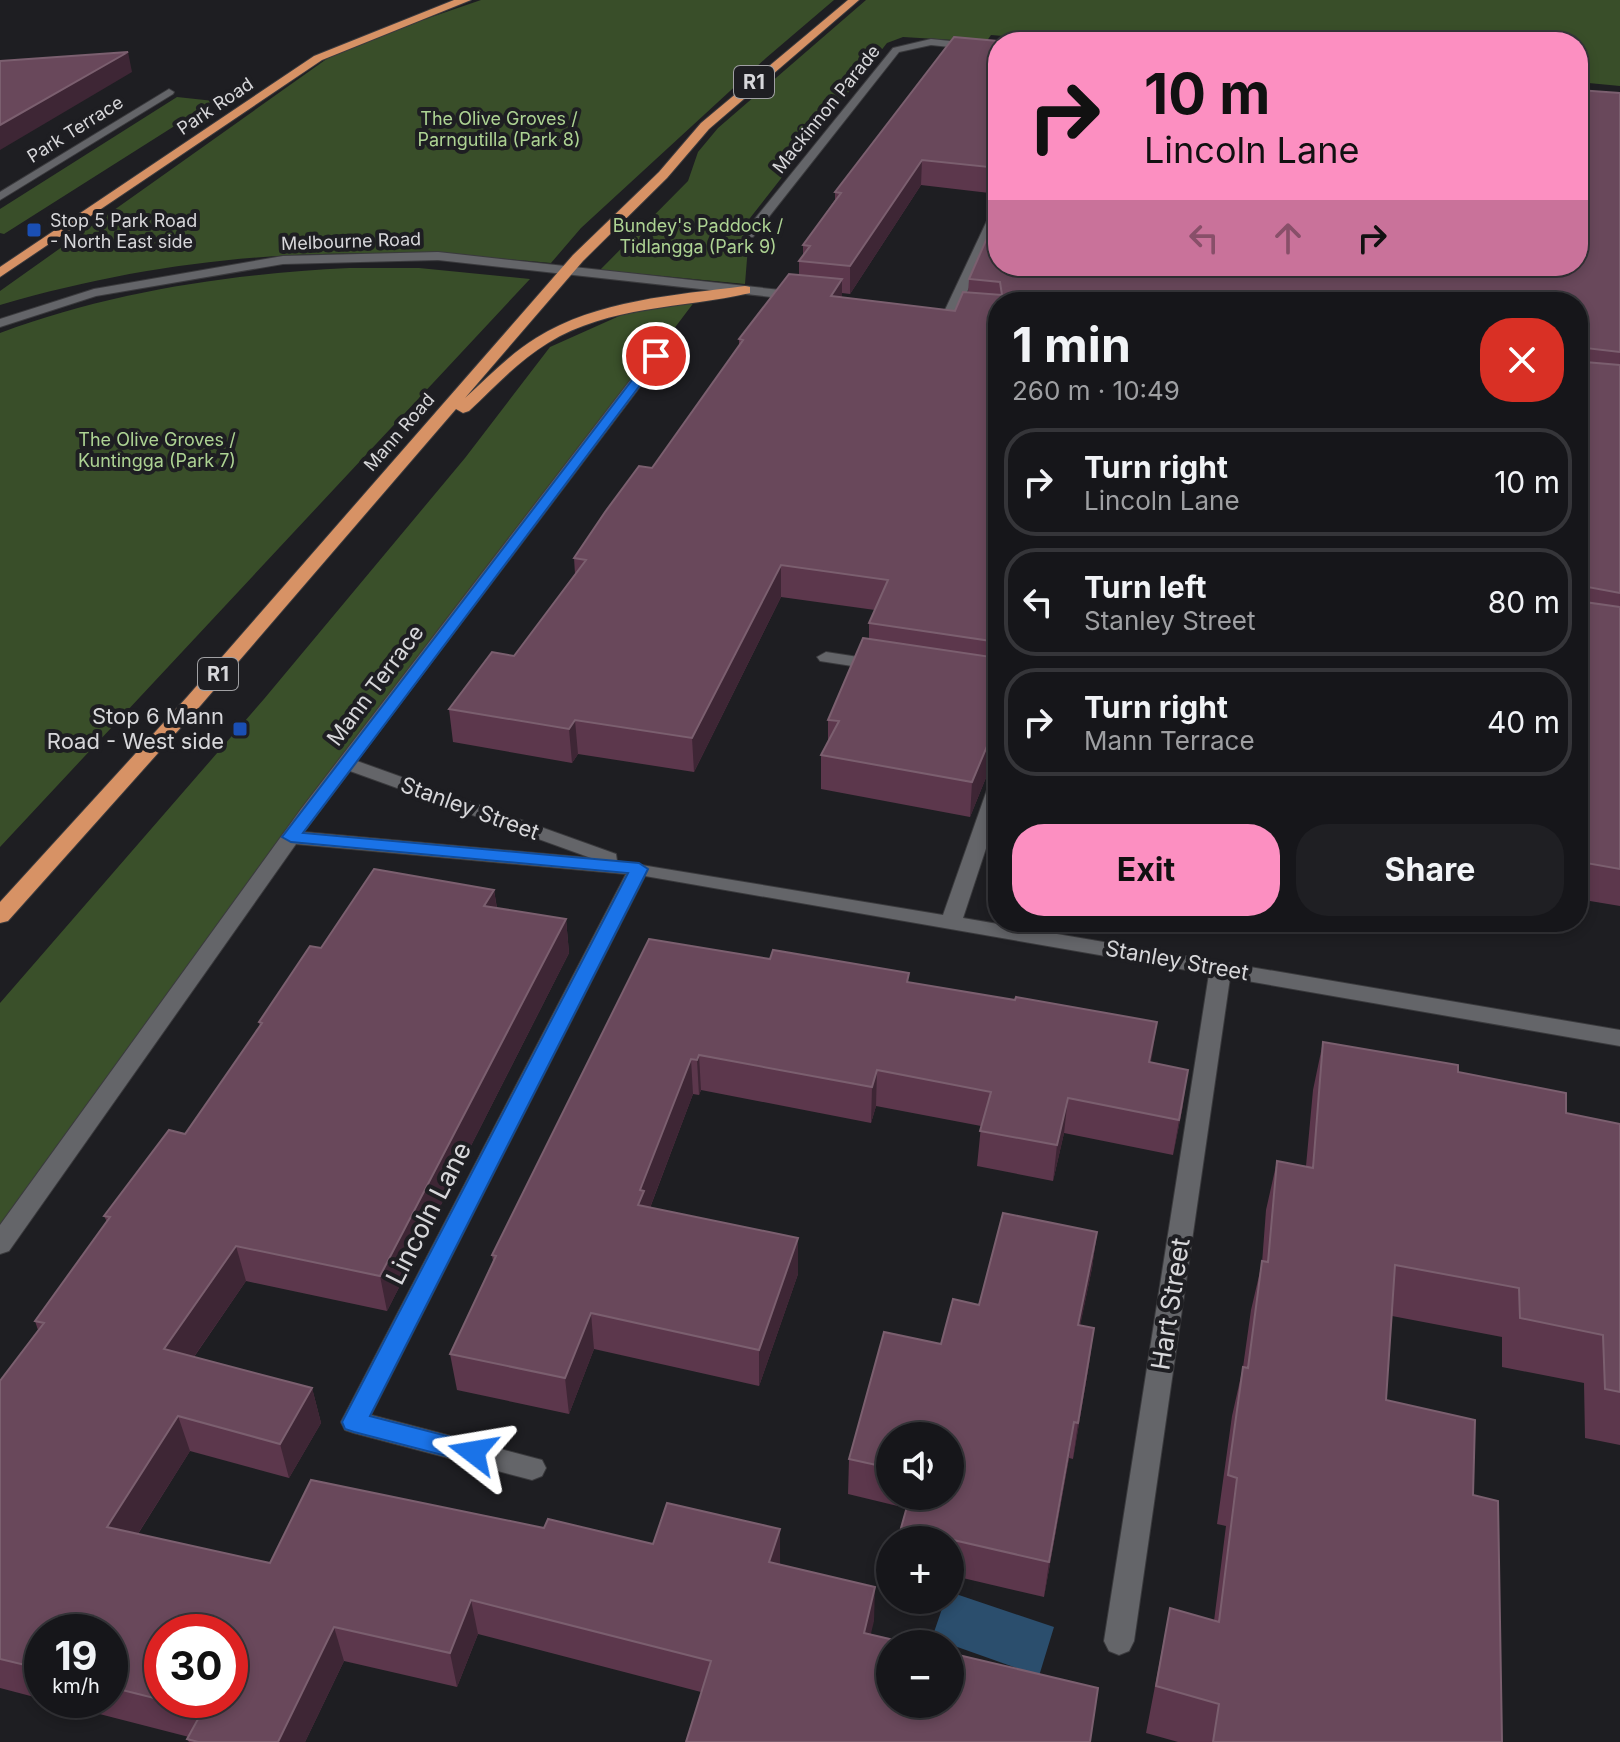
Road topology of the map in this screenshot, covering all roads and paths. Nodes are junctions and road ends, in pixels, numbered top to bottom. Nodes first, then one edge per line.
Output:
1 (466, 0) edge
2 (854, 0) edge
3 (988, 48) edge
4 (169, 92) dead end
5 (0, 197) edge
6 (988, 229) edge
7 (749, 234) dead end
8 (567, 271) junction
9 (0, 273) edge
10 (745, 290) junction
11 (809, 297) edge
12 (967, 313) edge
13 (0, 323) edge
14 (656, 356) dead end
15 (411, 453) junction
16 (826, 657) dead end
17 (889, 667) edge
18 (345, 763) junction
19 (988, 813) edge
20 (291, 837) junction
21 (639, 869) junction
22 (0, 916) edge
23 (951, 922) junction
24 (988, 928) edge
25 (1010, 932) edge
26 (1221, 968) junction
27 (1620, 1038) edge
28 (0, 1244) edge
29 (532, 1468) dead end
30 (1119, 1641) dead end

1 - 9 highway, Park Road
2 - 8 highway, Mann Road / R1
3 - 7 street, Mackinnon Parade
4 - 5 street, Park Terrace
6 - 12 street
8 - 10 street, Melbourne Road
8 - 13 street, Melbourne Road
8 - 15 highway, Mann Road / R1
10 - 11 street, Melbourne Road
10 - 15 highway
14 - 18 street, Mann Terrace
15 - 22 highway, Mann Road / R1
16 - 17 street
18 - 20 street, Mann Terrace
18 - 21 street, Stanley Street
19 - 23 street
20 - 21 street, Stanley Street
20 - 28 street, Mann Terrace
21 - 23 street, Stanley Street
21 - 29 street, Lincoln Lane
23 - 24 street, Stanley Street
25 - 26 street, Stanley Street
26 - 27 street, Stanley Street
26 - 30 street, Hart Street

